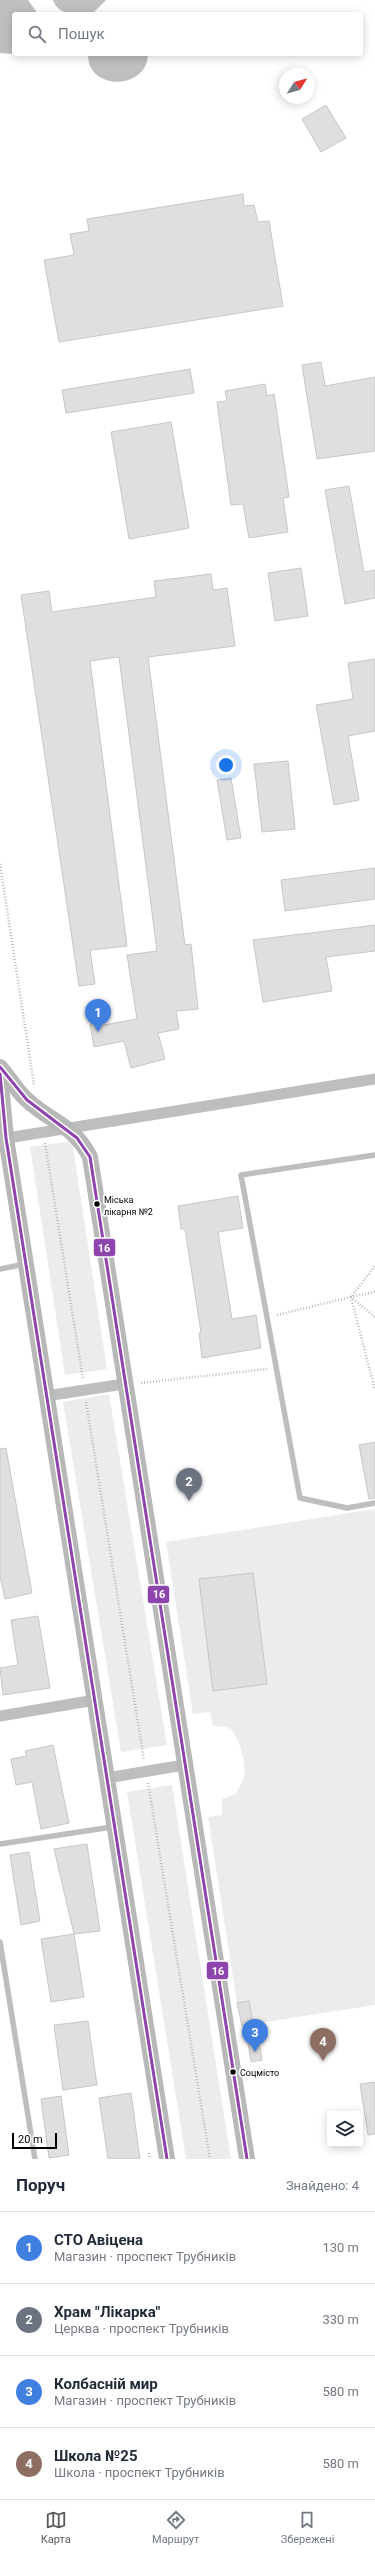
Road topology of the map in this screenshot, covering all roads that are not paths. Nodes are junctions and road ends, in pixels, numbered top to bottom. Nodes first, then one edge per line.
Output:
1 (0, 1067) edge
2 (0, 1074) edge
3 (375, 1079) edge
4 (67, 1127) junction
5 (3, 1138) edge
6 (375, 1155) edge
7 (26, 1264) junction
8 (0, 1269) edge
9 (124, 1384) junction
10 (46, 1396) junction
11 (375, 1503) edge
12 (95, 1700) junction
13 (0, 1716) edge
14 (184, 1765) junction
15 (107, 1778) junction
16 (115, 1826) junction
17 (0, 1844) edge
18 (0, 1942) edge
19 (35, 2159) edge
20 (167, 2159) edge
21 (247, 2159) edge

1 - 4 main road
2 - 5 main road
3 - 4 street
4 - 5 street
4 - 9 main road
5 - 7 main road
6 - 11 lane
7 - 8 lane
7 - 10 main road
9 - 10 street
9 - 14 main road
10 - 12 main road
12 - 13 street
12 - 15 main road
14 - 15 street
14 - 21 main road
15 - 16 main road
16 - 17 lane
16 - 20 main road
18 - 19 lane

